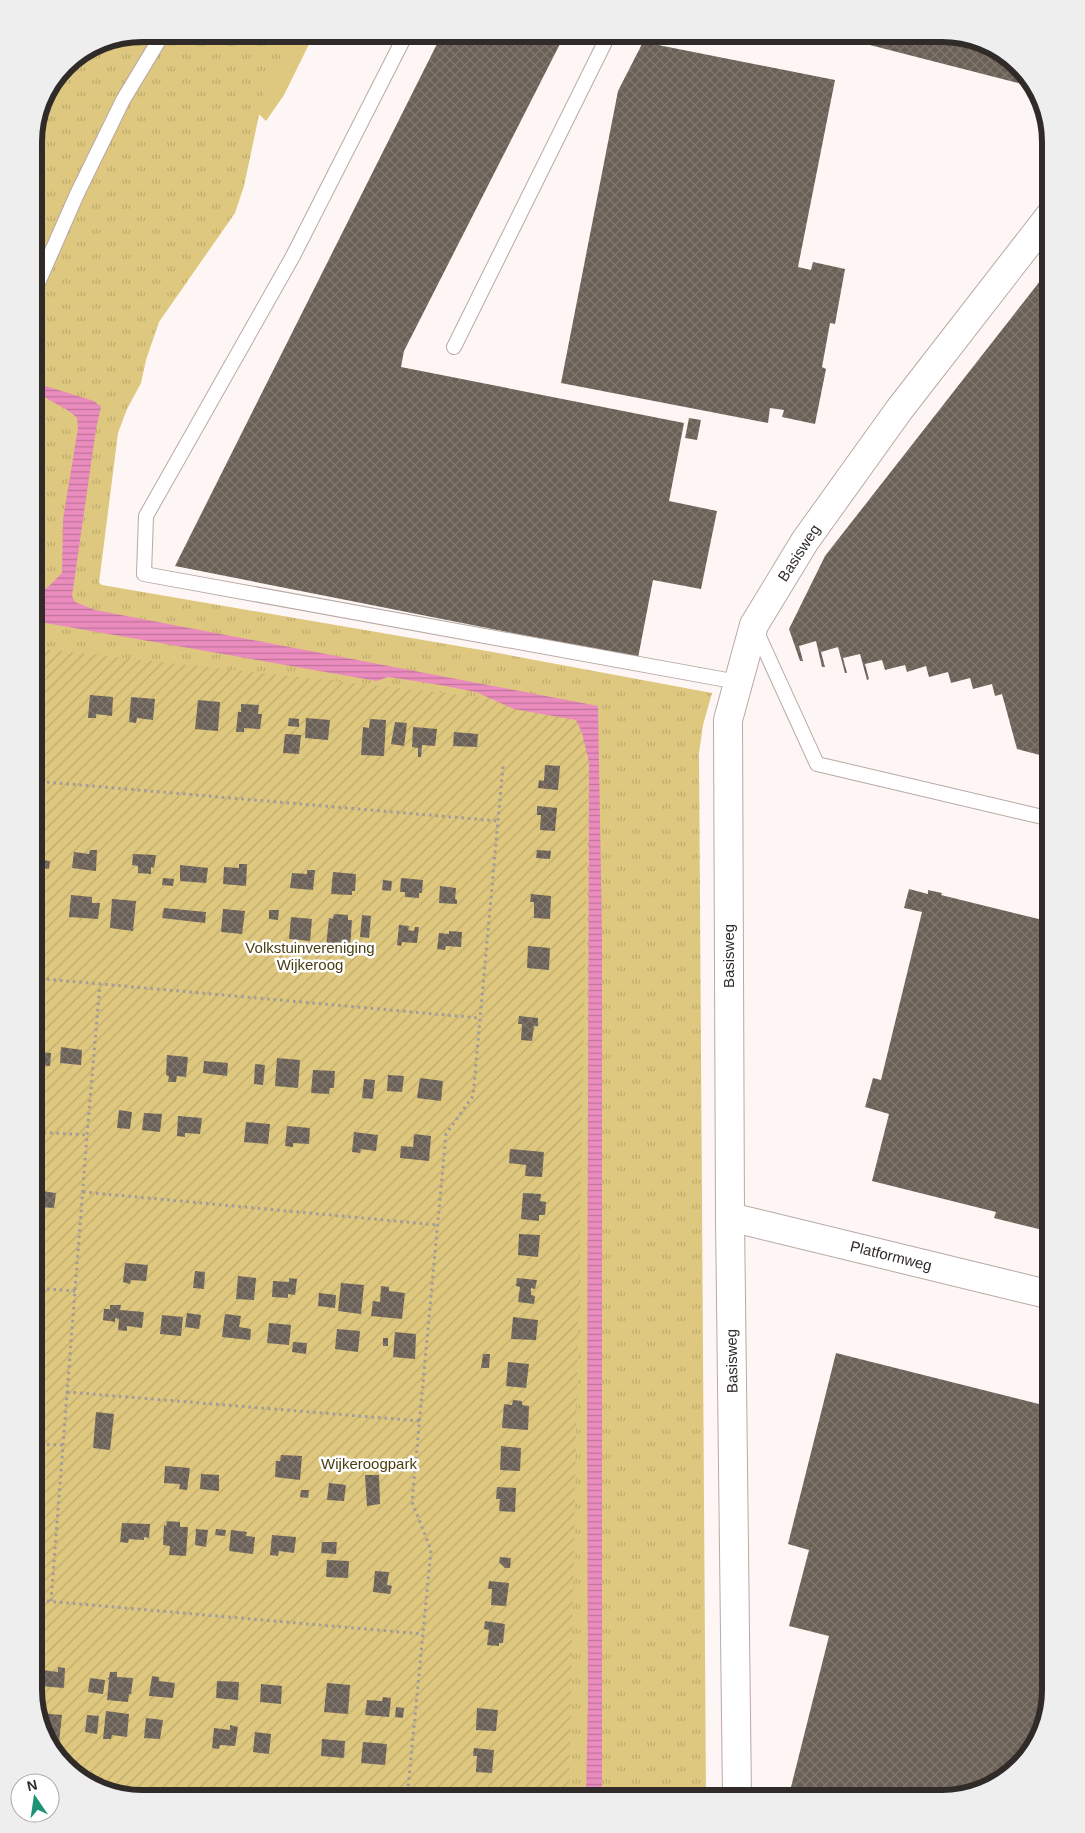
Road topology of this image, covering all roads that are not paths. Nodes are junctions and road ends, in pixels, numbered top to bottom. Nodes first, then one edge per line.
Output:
1 (158, 42) edge
2 (402, 42) edge
3 (605, 43) edge
4 (1042, 226) edge
5 (43, 272) edge
6 (454, 347) dead end
7 (754, 624) junction
8 (738, 682) junction
9 (1042, 817) edge
10 (730, 1217) junction
11 (1042, 1293) edge
12 (737, 1790) edge

1 - 5 lane
2 - 8 lane
3 - 6 lane
4 - 7 street, Basisweg
7 - 8 street, Basisweg
7 - 9 lane
8 - 10 street, Basisweg
10 - 11 street, Platformweg
10 - 12 street, Basisweg

